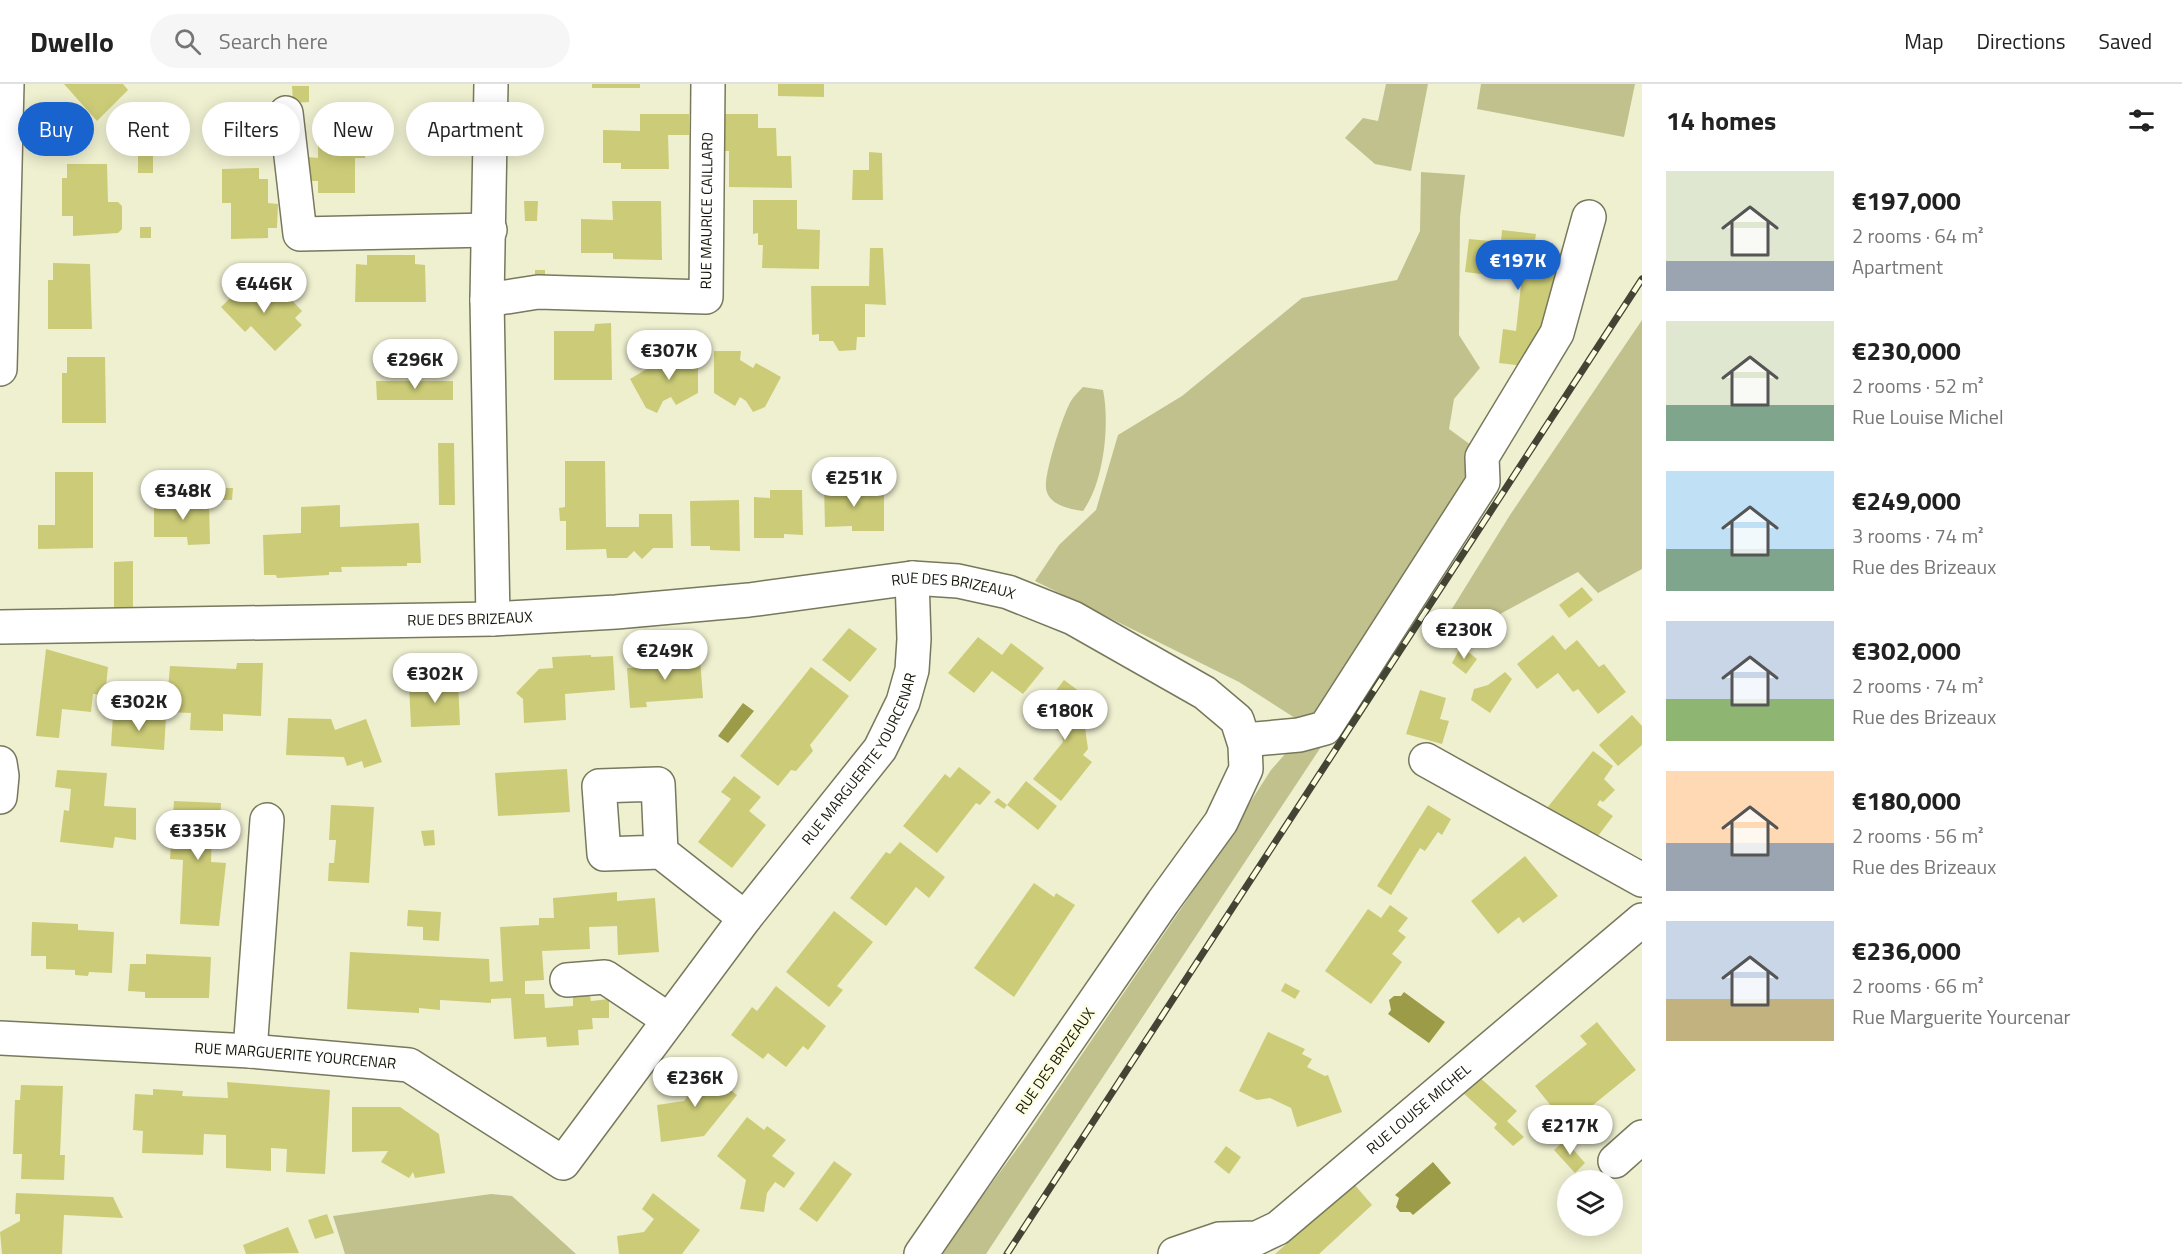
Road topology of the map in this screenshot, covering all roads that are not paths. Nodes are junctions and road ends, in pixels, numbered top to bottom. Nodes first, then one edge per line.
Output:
1 (7, 84) edge
2 (491, 84) edge
3 (708, 84) edge
4 (291, 156) edge
5 (1589, 217) dead end
6 (490, 230) junction
7 (487, 300) junction
8 (0, 369) edge
9 (912, 578) junction
10 (492, 619) junction
11 (0, 627) edge
12 (1244, 740) junction
13 (1426, 760) dead end
14 (0, 763) edge
15 (0, 797) edge
16 (267, 820) dead end
17 (661, 852) dead end
18 (1642, 880) edge
19 (745, 918) junction
20 (1637, 935) edge
21 (567, 980) dead end
22 (669, 1020) junction
23 (0, 1038) edge
24 (250, 1051) junction
25 (1642, 1137) edge
26 (1615, 1161) dead end
27 (921, 1254) edge
28 (1175, 1254) edge

1 - 8 street
2 - 6 street
3 - 7 street, RUE MAURICE CAILLARD
4 - 6 street
5 - 12 street
6 - 7 street
7 - 10 street
9 - 10 street, RUE DES BRIZEAUX
9 - 12 street, RUE DES BRIZEAUX
9 - 19 street, RUE MARGUERITE YOURCENAR
10 - 11 street, RUE DES BRIZEAUX
12 - 27 street, RUE DES BRIZEAUX
13 - 18 street
14 - 15 street
16 - 24 street
17 - 19 street
19 - 22 street, RUE MARGUERITE YOURCENAR
20 - 28 street, RUE LOUISE MICHEL
21 - 22 street
22 - 24 street, RUE MARGUERITE YOURCENAR
23 - 24 street, RUE MARGUERITE YOURCENAR
25 - 26 street

